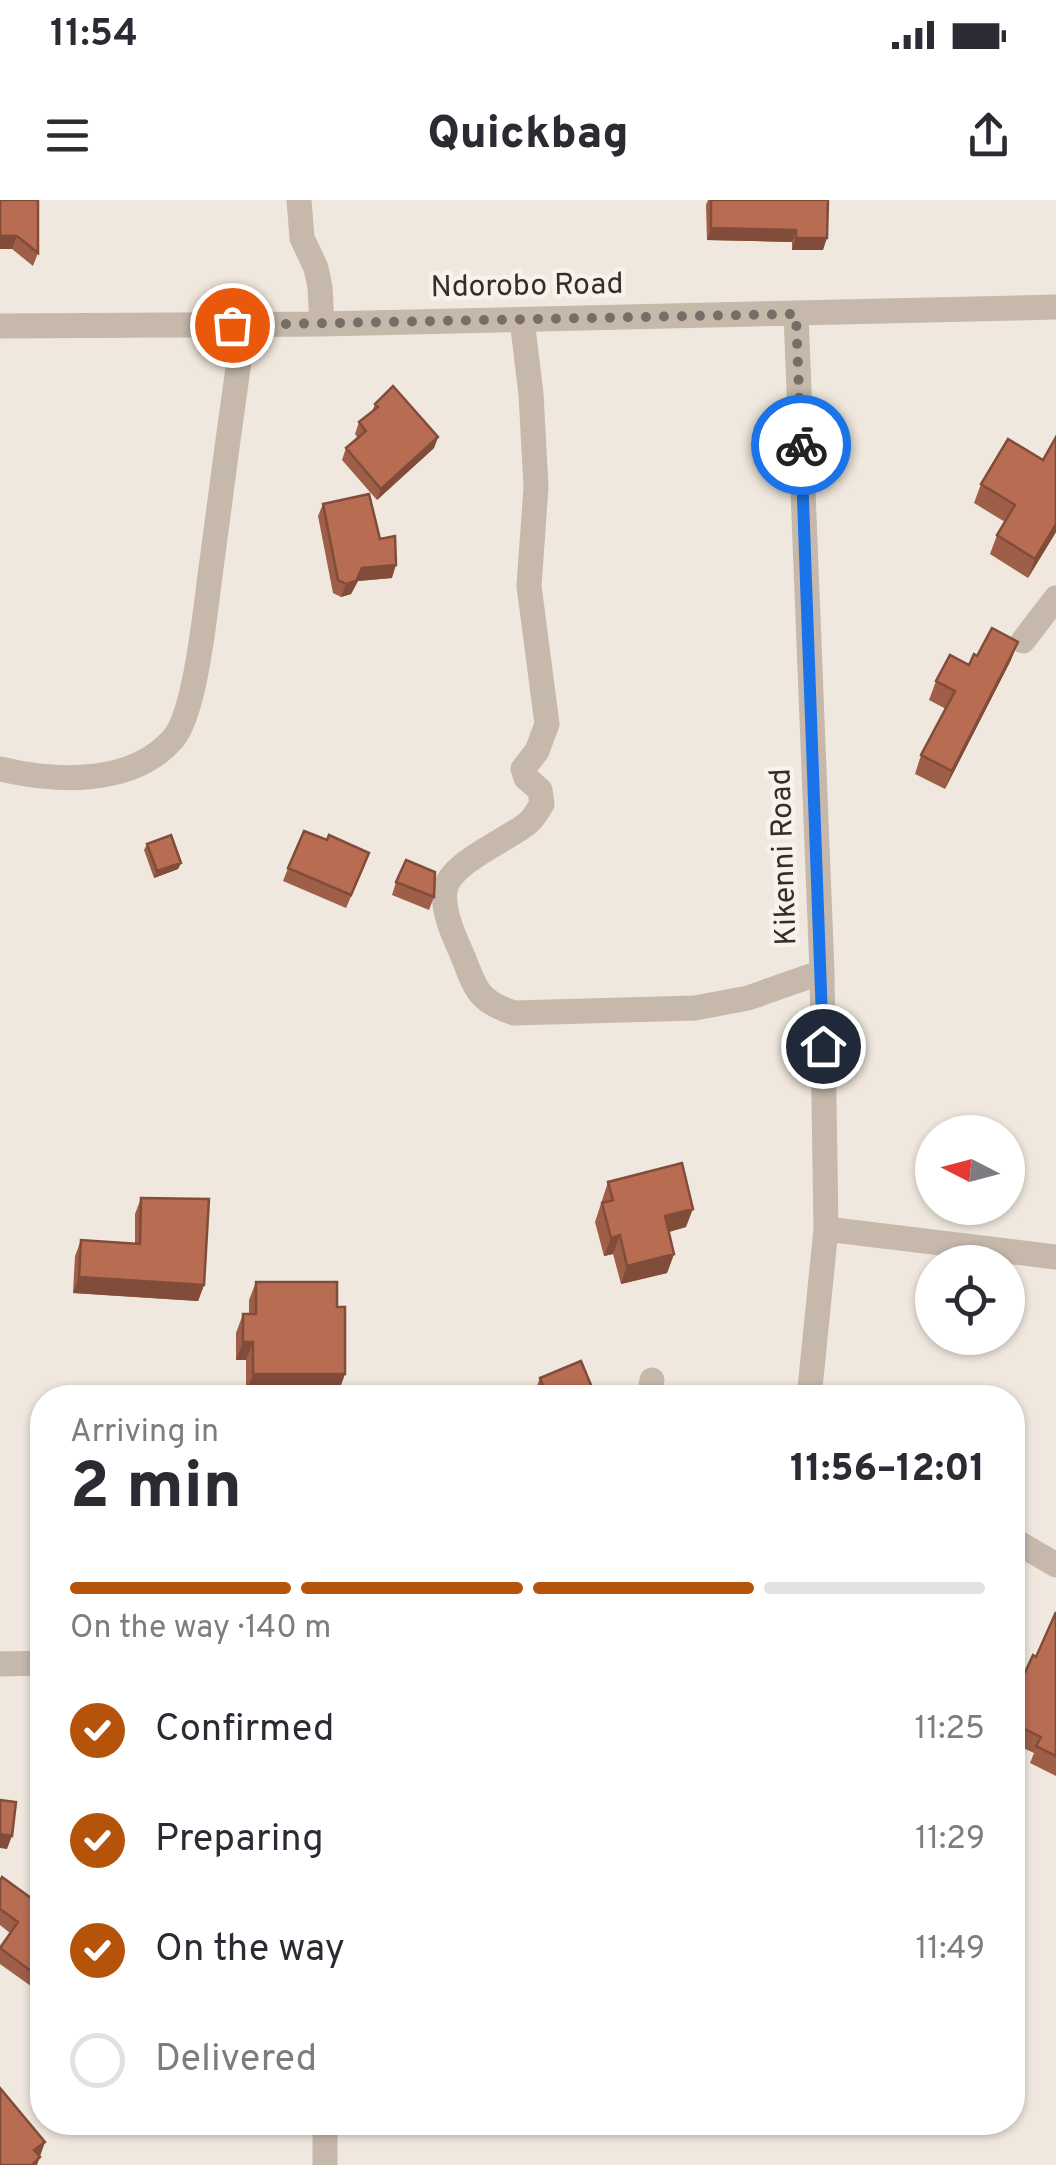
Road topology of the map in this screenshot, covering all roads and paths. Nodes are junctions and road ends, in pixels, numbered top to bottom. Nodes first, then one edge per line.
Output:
1 (298, 200) edge
2 (1022, 307) junction
3 (1056, 308) edge
4 (796, 314) junction
5 (522, 320) junction
6 (322, 324) junction
7 (244, 325) junction
8 (0, 326) edge
9 (1056, 327) edge
10 (1056, 598) edge
11 (1024, 642) dead end
12 (0, 769) edge
13 (822, 972) junction
14 (826, 1229) junction
15 (1056, 1258) edge
16 (810, 1385) edge
17 (1025, 1546) edge
18 (1056, 1564) edge
19 (30, 1663) edge
20 (0, 1664) edge
21 (325, 2135) edge
22 (325, 2165) edge

1 - 6 street
2 - 3 street, Ndorobo Road
2 - 4 street, Ndorobo Road
2 - 9 street
4 - 5 street, Ndorobo Road
4 - 13 street, Kikenni Road
5 - 6 street, Ndorobo Road
5 - 13 street
6 - 7 street, Ndorobo Road
7 - 8 street, Ndorobo Road
7 - 12 street
10 - 11 street
13 - 14 street, Kikenni Road
14 - 15 street
14 - 16 street, Kikenni Road
17 - 18 street
19 - 20 street
21 - 22 street

